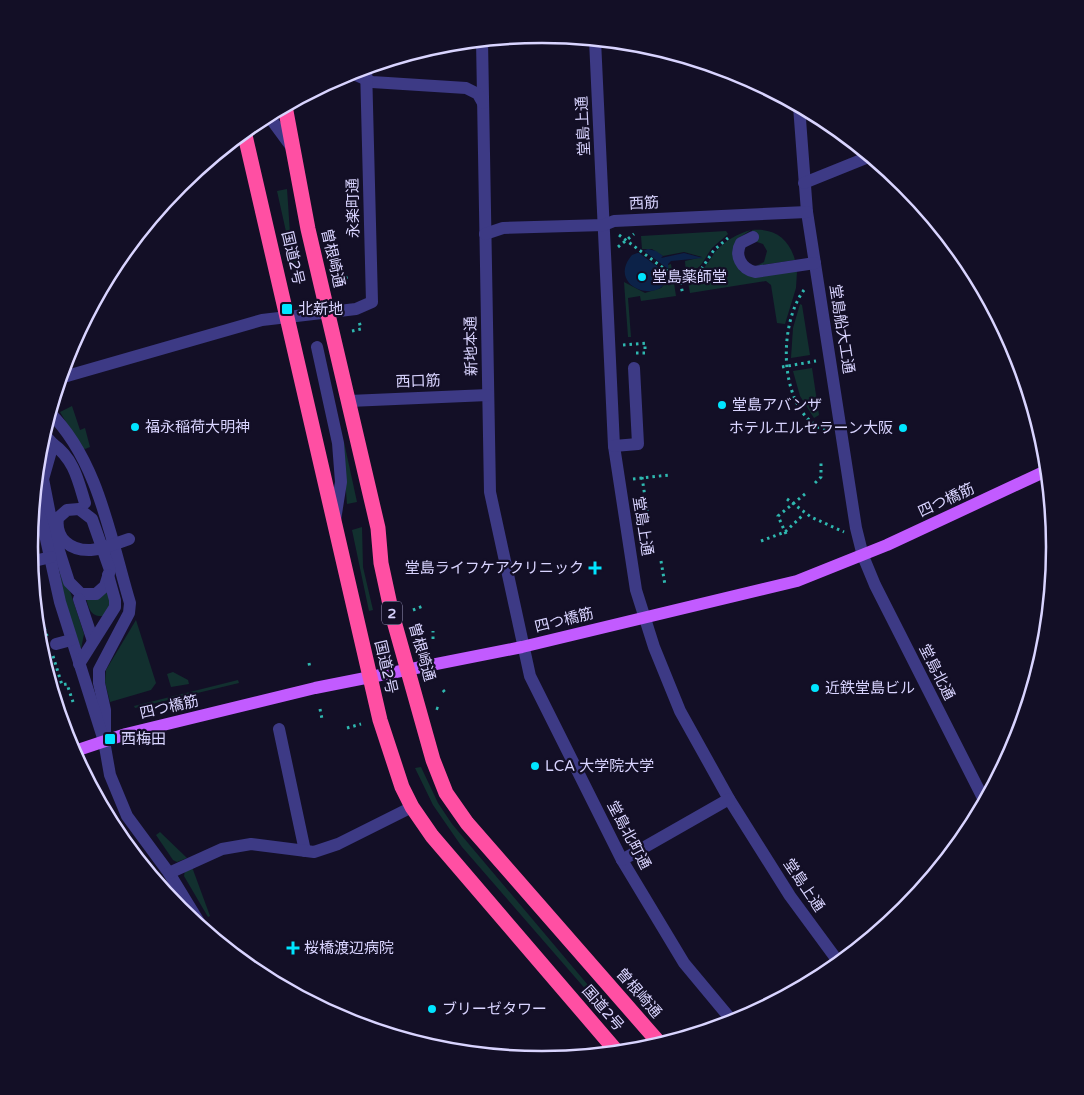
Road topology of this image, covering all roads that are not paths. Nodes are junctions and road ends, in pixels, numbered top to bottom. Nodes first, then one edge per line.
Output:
1 (482, 46) edge
2 (595, 46) edge
3 (366, 75) edge
4 (367, 75) edge
5 (483, 103) junction
6 (286, 113) edge
7 (800, 114) edge
8 (273, 121) edge
9 (246, 139) edge
10 (294, 150) junction
11 (864, 159) edge
12 (804, 183) junction
13 (807, 212) junction
14 (604, 225) junction
15 (485, 234) junction
16 (753, 238) dead end
17 (815, 263) junction
18 (329, 312) junction
19 (288, 315) junction
20 (317, 347) dead end
21 (634, 368) dead end
22 (68, 376) edge
23 (488, 395) junction
24 (349, 401) junction
25 (54, 419) edge
26 (49, 440) edge
27 (53, 444) junction
28 (614, 446) junction
29 (1041, 473) edge
30 (85, 503) dead end
31 (39, 515) edge
32 (335, 520) junction
33 (863, 556) junction
34 (50, 558) junction
35 (38, 560) edge
36 (80, 599) dead end
37 (645, 618) junction
38 (71, 640) junction
39 (94, 641) junction
40 (56, 644) dead end
41 (522, 647) junction
42 (79, 664) junction
43 (409, 669) junction
44 (369, 676) junction
45 (279, 729) dead end
46 (104, 742) junction
47 (80, 750) edge
48 (982, 795) edge
49 (729, 798) junction
50 (412, 807) junction
51 (305, 851) junction
52 (622, 860) junction
53 (169, 873) junction
54 (192, 911) edge
55 (835, 958) edge
56 (728, 1016) edge
57 (656, 1039) edge
58 (613, 1047) edge

1 - 5 street, 新地本通
2 - 14 street, 堂島上通
3 - 18 street, 永楽町通
4 - 5 street
5 - 15 street, 新地本通
6 - 10 highway, 曽根崎通 / 2
7 - 12 street, 堂島船大工通
8 - 10 street
9 - 19 highway, 国道2号
10 - 18 highway, 曽根崎通 / 2
11 - 12 street
12 - 13 street, 堂島船大工通
13 - 14 street, 西筋
13 - 17 street, 堂島船大工通
14 - 15 street, 西筋
14 - 28 street, 堂島上通
15 - 23 street, 新地本通
16 - 17 street
17 - 33 street, 堂島船大工通
18 - 19 street
18 - 24 highway, 曽根崎通 / 2
19 - 22 street
19 - 32 highway, 国道2号
20 - 32 street
21 - 28 street
23 - 24 street, 西口筋
23 - 41 street, 新地本通
24 - 43 highway, 曽根崎通 / 2
25 - 46 street
26 - 27 street
27 - 30 street
27 - 39 street
28 - 37 street, 堂島上通
29 - 33 main road, 四つ橋筋
31 - 34 street
32 - 44 highway, 国道2号
33 - 37 main road, 四つ橋筋
33 - 48 street, 堂島北通
34 - 35 street
34 - 38 street
36 - 39 street
37 - 41 main road, 四つ橋筋
37 - 49 street, 堂島上通
38 - 40 street
38 - 42 street
39 - 42 street
41 - 43 main road, 四つ橋筋
41 - 52 street, 堂島北町通
42 - 46 street
43 - 44 main road, 四つ橋筋
43 - 57 highway, 曽根崎通 / 2
44 - 46 main road, 四つ橋筋
44 - 50 highway, 国道2号
45 - 51 street
46 - 47 main road, 四つ橋筋
46 - 53 street
49 - 52 street
49 - 55 street, 堂島上通
50 - 51 street
50 - 58 highway, 国道2号
51 - 53 street
52 - 56 street, 堂島北町通
53 - 54 street

